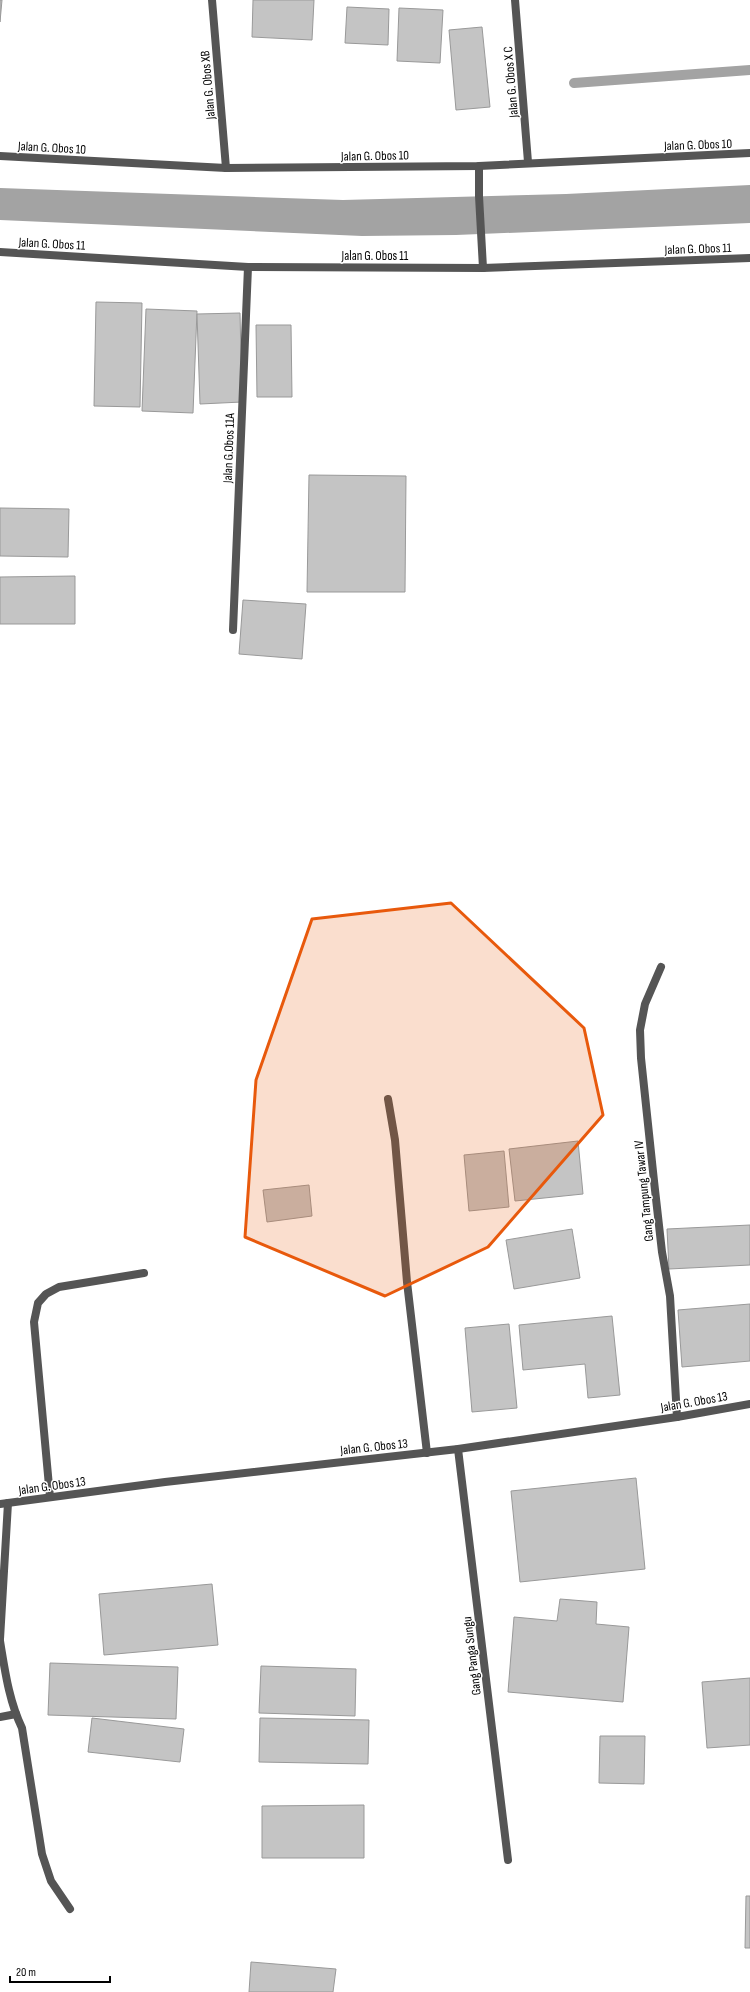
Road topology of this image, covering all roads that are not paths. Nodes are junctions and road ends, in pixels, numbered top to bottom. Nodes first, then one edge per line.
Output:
1 (212, 0) edge
2 (515, 0) edge
3 (750, 153) edge
4 (0, 156) edge
5 (528, 162) junction
6 (479, 166) junction
7 (226, 168) junction
8 (0, 252) edge
9 (750, 258) edge
10 (248, 267) junction
11 (483, 268) junction
12 (233, 630) dead end
13 (661, 967) dead end
14 (388, 1099) dead end
15 (144, 1272) dead end
16 (750, 1404) edge
17 (676, 1417) junction
18 (458, 1450) junction
19 (427, 1453) junction
20 (50, 1497) junction
21 (4, 1504) edge
22 (0, 1640) edge
23 (16, 1714) junction
24 (0, 1717) edge
25 (508, 1860) dead end
26 (70, 1910) dead end

1 - 7 street, Jalan G. Obos XB
2 - 5 street, Jalan G. Obos X C
3 - 5 street, Jalan G. Obos 10
4 - 7 street, Jalan G. Obos 10
5 - 6 street, Jalan G. Obos 10
6 - 7 street, Jalan G. Obos 10
6 - 11 street
8 - 10 street, Jalan G. Obos 11
9 - 11 street, Jalan G. Obos 11
10 - 11 street, Jalan G. Obos 11
10 - 12 street, Jalan G.Obos 11A
13 - 17 street, Gang Tampung Tawar IV
14 - 19 street
15 - 20 street
16 - 17 street, Jalan G. Obos 13
17 - 18 street, Jalan G. Obos 13
18 - 19 street, Jalan G. Obos 13
18 - 25 street, Gang Panga Sungu
19 - 20 street, Jalan G. Obos 13
20 - 21 street, Jalan G. Obos 13
21 - 22 street
22 - 23 street
23 - 24 street
23 - 26 street

